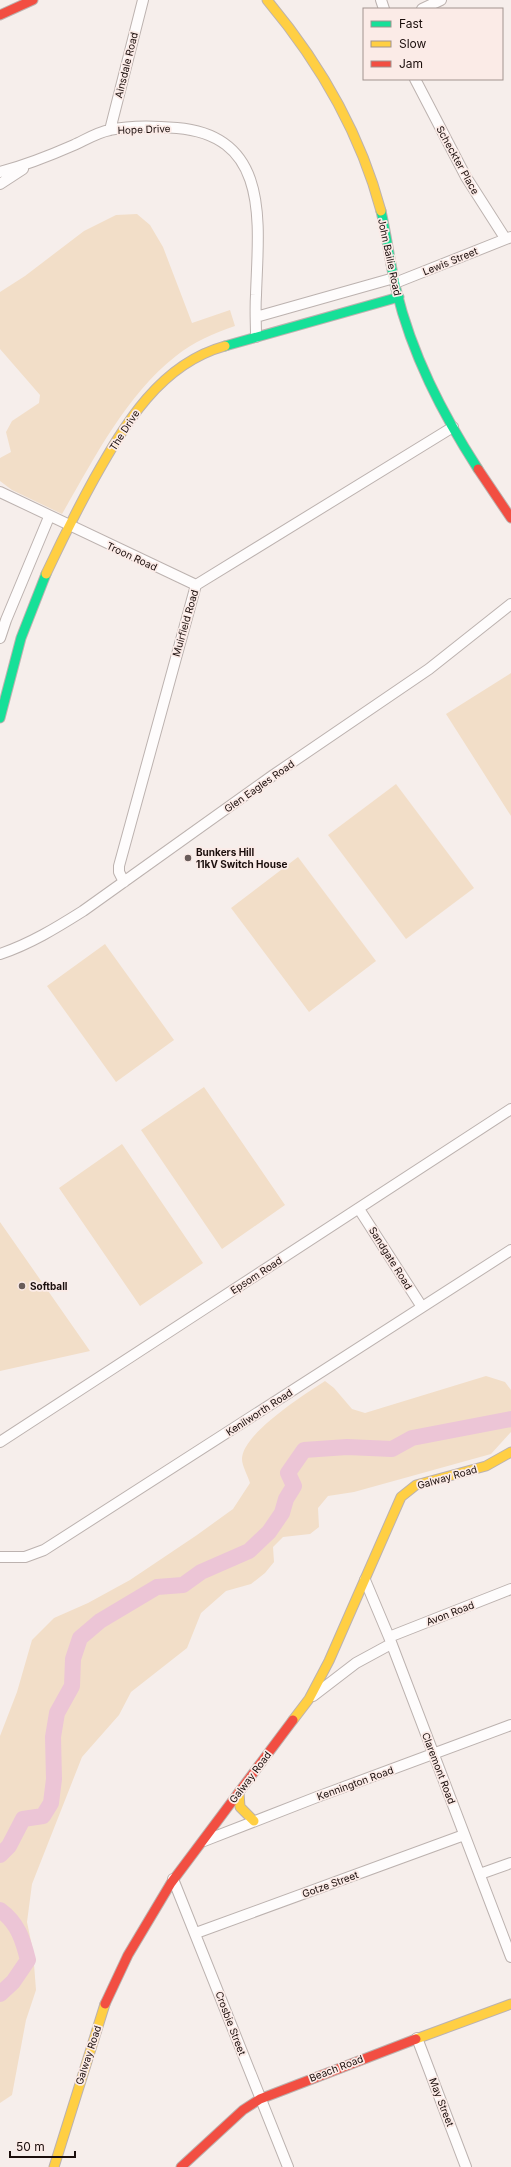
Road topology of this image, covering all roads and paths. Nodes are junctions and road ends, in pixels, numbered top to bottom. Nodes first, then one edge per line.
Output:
1 (34, 0) edge
2 (143, 0) edge
3 (267, 0) edge
4 (441, 0) edge
5 (424, 8) edge
6 (0, 14) edge
7 (416, 80) edge
8 (110, 130) junction
9 (31, 164) junction
10 (0, 172) edge
11 (0, 184) edge
12 (508, 238) edge
13 (394, 280) junction
14 (399, 298) junction
15 (256, 318) junction
16 (256, 337) junction
17 (453, 427) junction
18 (0, 492) edge
19 (49, 517) junction
20 (511, 518) edge
21 (69, 525) junction
22 (196, 585) junction
23 (511, 604) edge
24 (0, 638) edge
25 (0, 715) edge
26 (124, 882) junction
27 (0, 954) edge
28 (511, 1109) edge
29 (360, 1209) junction
30 (511, 1250) edge
31 (422, 1307) junction
32 (0, 1442) edge
33 (511, 1452) edge
34 (0, 1557) edge
35 (365, 1580) junction
36 (511, 1589) edge
37 (390, 1640) junction
38 (309, 1699) junction
39 (511, 1725) edge
40 (433, 1755) junction
41 (239, 1792) junction
42 (254, 1821) junction
43 (464, 1835) junction
44 (200, 1844) junction
45 (511, 1863) edge
46 (480, 1874) junction
47 (173, 1879) junction
48 (196, 1933) junction
49 (511, 1957) edge
50 (511, 2004) edge
51 (417, 2038) junction
52 (260, 2099) junction
53 (54, 2167) edge
54 (181, 2167) edge
55 (288, 2167) edge
56 (466, 2167) edge

1 - 6 street
2 - 8 street, Ainsdale Road
3 - 13 street, John Bailie Road
4 - 5 street
7 - 12 street, Scheckter Place
8 - 9 street, Hope Drive
8 - 15 street, Hope Drive
9 - 10 street, Hope Drive
9 - 11 street, Hope Drive
12 - 13 street, Lewis Street
13 - 14 street, John Bailie Road
13 - 15 street
14 - 16 street, The Drive
14 - 17 street, John Bailie Road
15 - 16 street, Hope Drive
16 - 21 street, The Drive
17 - 20 street, John Bailie Road
17 - 22 street, Muirfield Road
18 - 19 street, Troon Road
19 - 21 street, Troon Road
19 - 24 street
21 - 22 street, Troon Road
21 - 25 street, The Drive
22 - 26 street, Muirfield Road
23 - 26 street, Glen Eagles Road
26 - 27 street, Glen Eagles Road
28 - 29 street, Epsom Road
29 - 31 street, Sandgate Road
29 - 32 street, Epsom Road
30 - 31 street, Kenilworth Road
31 - 34 street, Kenilworth Road
33 - 35 street, Galway Road
35 - 37 street, Claremont Road
35 - 38 street, Galway Road
36 - 37 street, Avon Road
37 - 38 street, Avon Road
37 - 40 street, Claremont Road
38 - 41 street, Galway Road
39 - 40 street, Kennington Road
40 - 42 street, Kennington Road
40 - 43 street, Claremont Road
41 - 42 street
41 - 44 street, Galway Road
42 - 44 street, Kennington Road
43 - 46 street, Claremont Road
43 - 48 street, Gotze Street
44 - 47 street, Galway Road
45 - 46 street
46 - 49 street, Claremont Road
47 - 48 street, Crosbie Street
47 - 53 street, Galway Road
48 - 52 street, Crosbie Street
50 - 51 street, Beach Road
51 - 52 street, Beach Road
51 - 56 street, May Street
52 - 54 street, Beach Road
52 - 55 street, Crosbie Street

